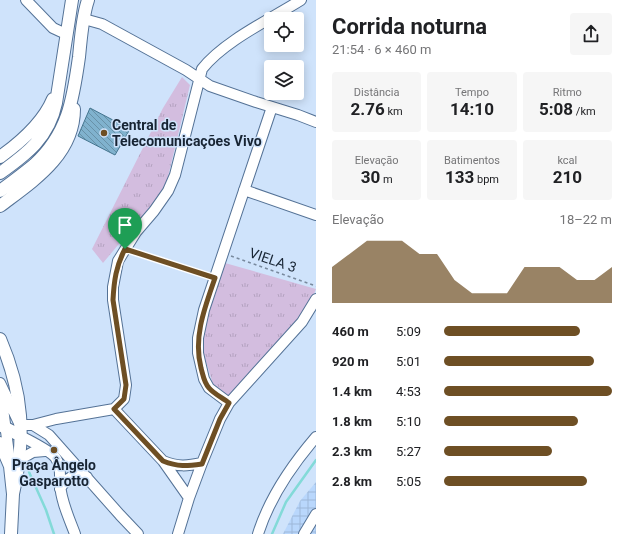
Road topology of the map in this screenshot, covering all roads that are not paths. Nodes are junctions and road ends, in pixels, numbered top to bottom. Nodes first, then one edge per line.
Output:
1 (26, 0) edge
2 (72, 0) edge
3 (88, 0) edge
4 (301, 0) edge
5 (84, 19) junction
6 (66, 34) junction
7 (199, 78) junction
8 (57, 88) junction
9 (74, 94) junction
10 (272, 107) junction
11 (316, 122) edge
12 (0, 158) edge
13 (0, 173) edge
14 (244, 190) junction
15 (0, 191) edge
16 (0, 206) edge
17 (316, 214) edge
18 (316, 299) edge
19 (0, 338) edge
20 (0, 384) edge
21 (229, 403) junction
22 (114, 409) junction
23 (33, 425) junction
24 (3, 427) edge
25 (21, 431) junction
26 (316, 437) edge
27 (0, 443) edge
28 (45, 451) junction
29 (163, 461) junction
30 (15, 463) junction
31 (202, 464) junction
32 (87, 477) junction
33 (60, 489) junction
34 (189, 498) junction
35 (316, 514) edge
36 (11, 534) edge
37 (75, 534) edge
38 (138, 534) edge
39 (178, 534) edge
40 (258, 534) edge
41 (304, 534) edge

1 - 6 street
2 - 6 main road
3 - 5 main road
4 - 7 street
5 - 7 street
5 - 9 main road
6 - 8 main road
7 - 10 street
7 - 22 street
8 - 12 main road
8 - 13 main road
9 - 15 main road
9 - 16 main road
10 - 11 street
10 - 14 street
14 - 17 street
14 - 21 street
18 - 21 street
19 - 25 main road
20 - 24 street
20 - 25 street
21 - 31 street
22 - 23 street
22 - 29 street
23 - 25 street
23 - 32 street
24 - 25 main road
24 - 30 street
25 - 28 street
25 - 30 main road
26 - 40 street
27 - 30 main road
28 - 30 street
28 - 33 street
29 - 31 street
29 - 34 street
30 - 36 main road
31 - 34 street
32 - 33 street
32 - 38 street
33 - 37 street
34 - 39 street
35 - 41 street

